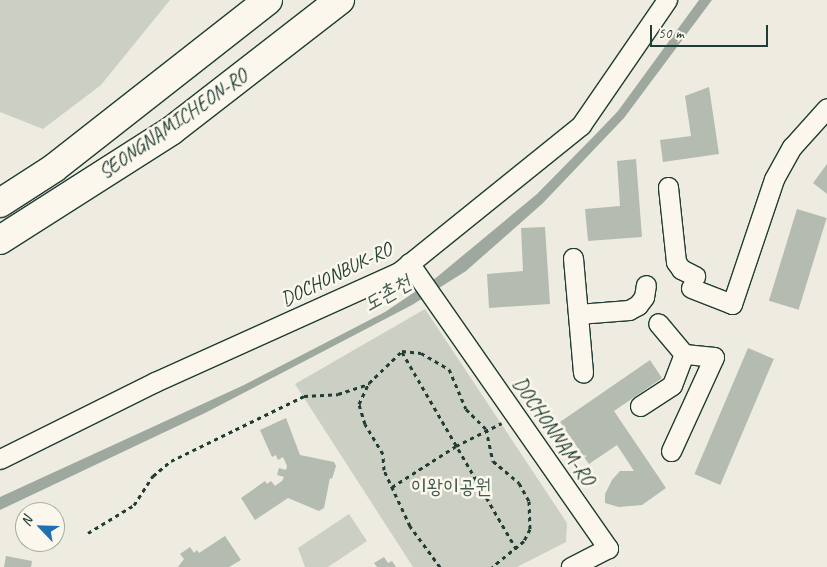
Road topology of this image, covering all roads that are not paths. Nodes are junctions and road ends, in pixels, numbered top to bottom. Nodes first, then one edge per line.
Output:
1 (268, 0) edge
2 (340, 0) edge
3 (668, 0) edge
4 (827, 108) edge
5 (668, 187) dead end
6 (0, 203) edge
7 (0, 240) edge
8 (574, 258) dead end
9 (412, 268) junction
10 (646, 285) dead end
11 (578, 314) junction
12 (658, 323) dead end
13 (684, 354) junction
14 (583, 373) dead end
15 (640, 406) dead end
16 (671, 450) dead end
17 (0, 458) edge
18 (571, 567) edge

1 - 6 highway, SEONGNAMICHEON-RO
2 - 7 highway, SEONGNAMICHEON-RO
3 - 9 street, DOCHONBUK-RO
4 - 5 street
8 - 11 street
9 - 17 street, DOCHONBUK-RO
9 - 18 street, DOCHONNAM-RO
10 - 11 street
11 - 14 street
12 - 13 street
13 - 15 street
13 - 16 street

